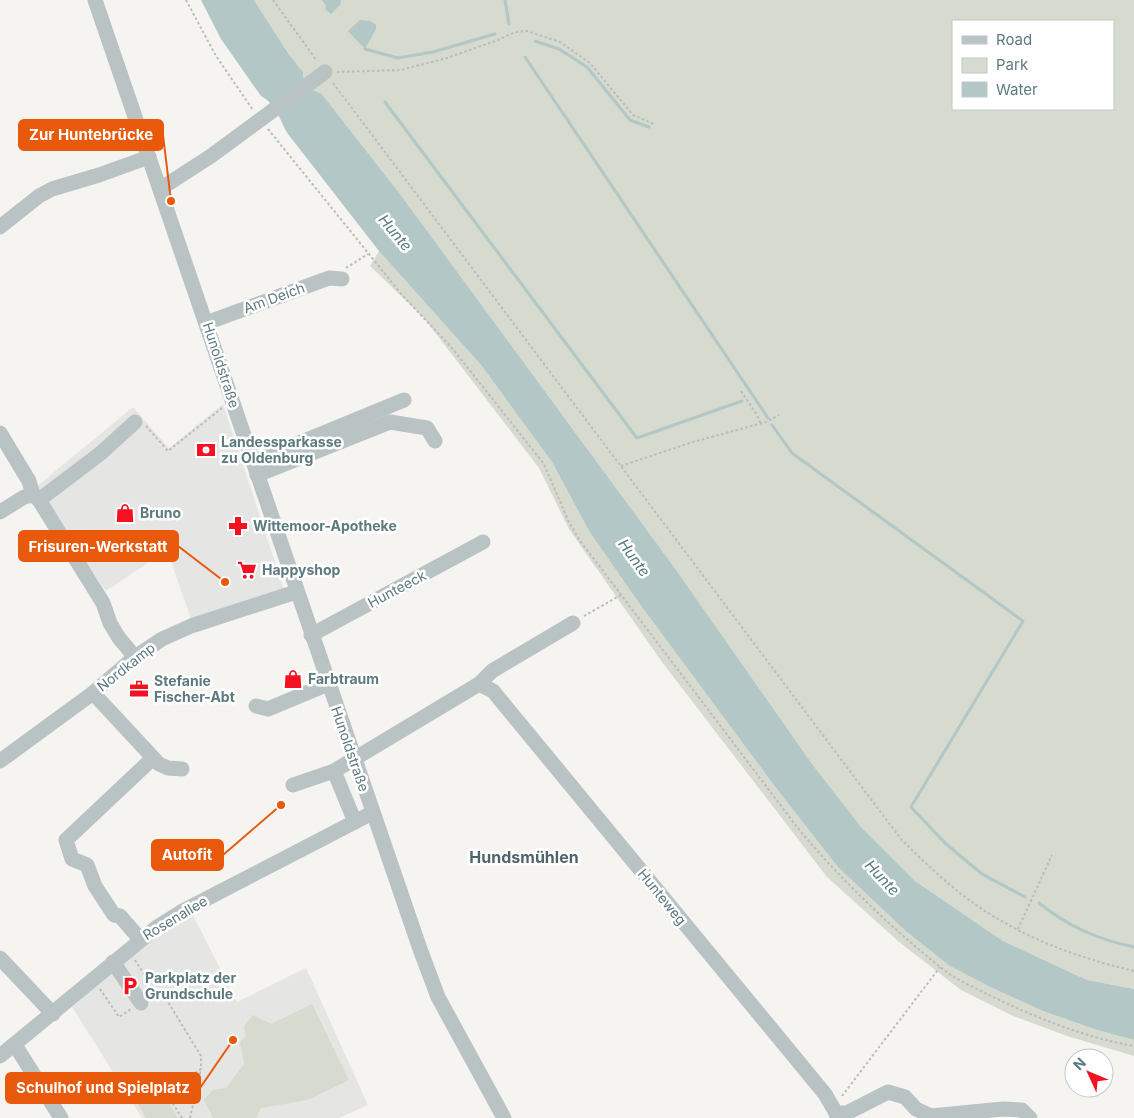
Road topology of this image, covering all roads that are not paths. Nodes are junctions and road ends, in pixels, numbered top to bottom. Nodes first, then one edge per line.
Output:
1 (95, 0) edge
2 (320, 74) road end
3 (149, 157) junction
4 (160, 189) junction
5 (0, 227) edge
6 (342, 279) road end
7 (206, 323) junction
8 (404, 400) dead end
9 (135, 422) road end
10 (0, 433) edge
11 (435, 441) dead end
12 (255, 469) junction
13 (36, 497) junction
14 (0, 512) edge
15 (483, 542) dead end
16 (296, 592) junction
17 (573, 623) road end
18 (311, 635) junction
19 (135, 658) junction
20 (328, 684) junction
21 (479, 684) junction
22 (93, 693) junction
23 (256, 706) dead end
24 (154, 758) junction
25 (354, 758) junction
26 (0, 761) edge
27 (182, 769) dead end
28 (334, 771) junction
29 (293, 785) dead end
30 (372, 813) junction
31 (355, 822) junction
32 (134, 944) junction
33 (0, 958) edge
34 (113, 962) junction
35 (140, 1003) road end
36 (54, 1014) junction
37 (15, 1045) junction
38 (0, 1056) edge
39 (837, 1115) edge
40 (62, 1118) edge
41 (504, 1118) edge
42 (1030, 1118) edge

1 - 3 street, Hunoldstraße
2 - 4 street
3 - 4 street, Hunoldstraße
3 - 5 street
4 - 7 street, Hunoldstraße
6 - 7 street, Am Deich
7 - 12 street, Hunoldstraße
8 - 12 street
9 - 13 street
10 - 13 street
11 - 12 street
12 - 16 street, Hunoldstraße
13 - 14 street
13 - 19 street
15 - 18 street, Hunteeck
16 - 18 street, Hunoldstraße
16 - 19 street, Nordkamp
17 - 21 street
18 - 20 street, Hunoldstraße
19 - 22 street, Nordkamp
20 - 23 street
20 - 25 street, Hunoldstraße
21 - 25 street
21 - 39 street, Hunteweg
22 - 24 street
22 - 26 street, Nordkamp
24 - 27 street
24 - 32 street
25 - 28 street
25 - 30 street, Hunoldstraße
28 - 29 street
28 - 31 street
30 - 31 street, Rosenallee
30 - 41 street, Hunoldstraße
31 - 32 street, Rosenallee
32 - 34 street, Rosenallee
33 - 36 street
34 - 35 street
34 - 36 street, Rosenallee
36 - 37 street, Rosenallee
37 - 38 street, Rosenallee
37 - 40 street
39 - 42 street

